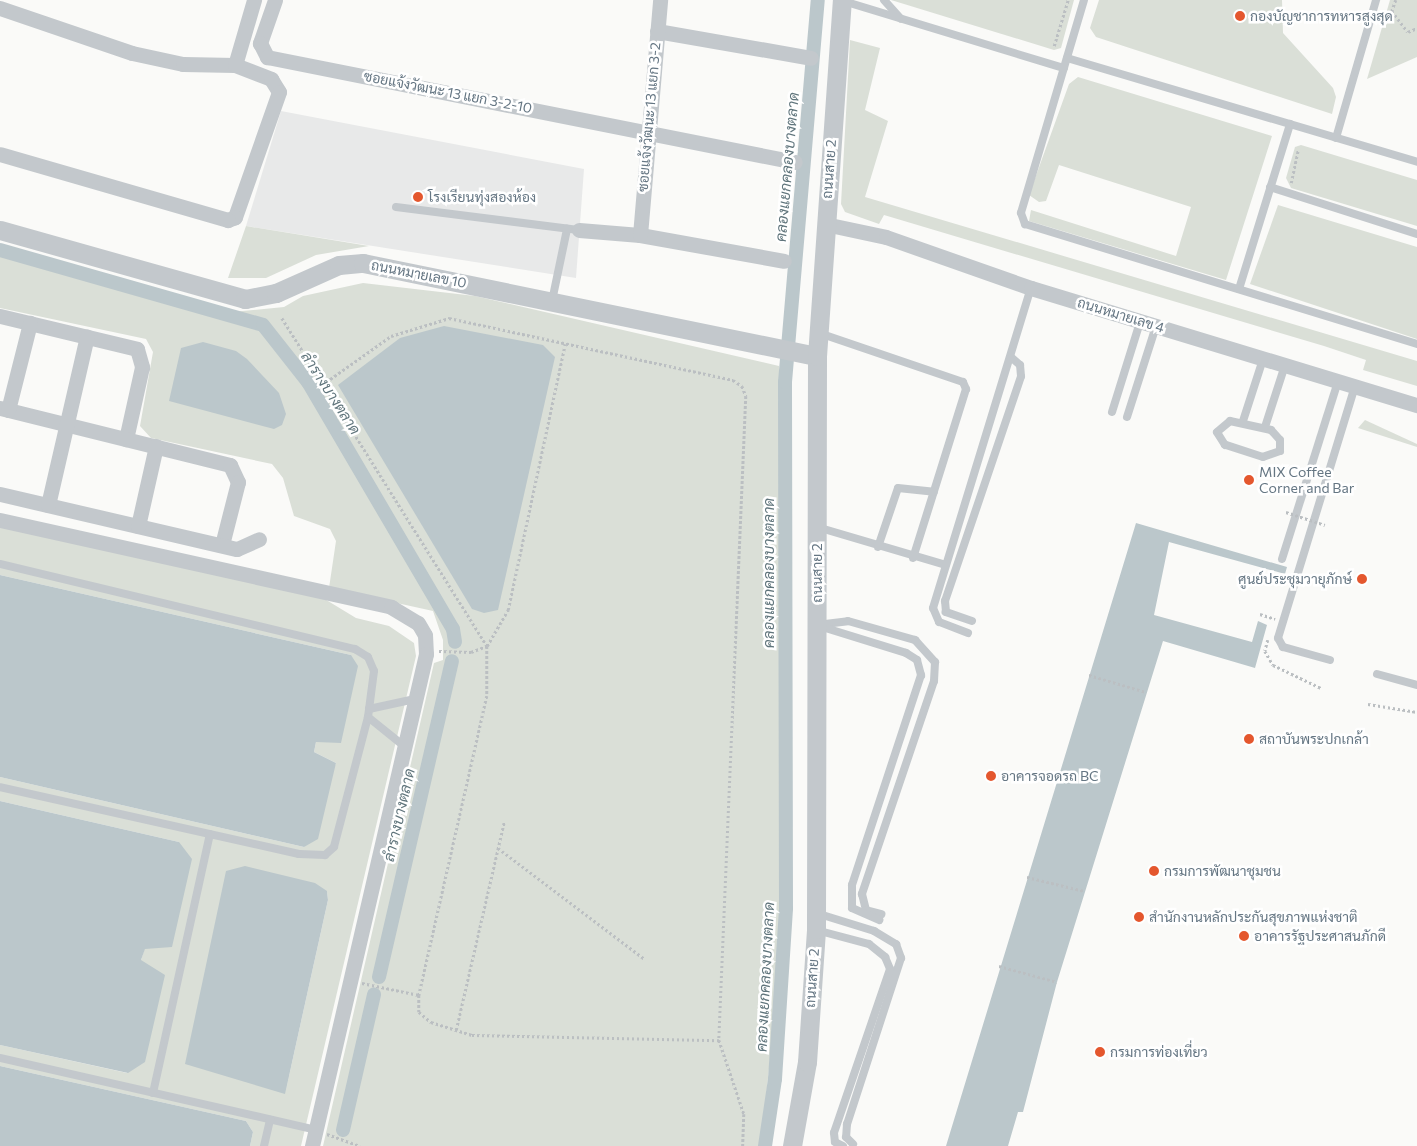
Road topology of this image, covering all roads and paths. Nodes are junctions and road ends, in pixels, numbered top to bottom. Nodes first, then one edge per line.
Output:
1 (254, 0) edge
2 (275, 0) edge
3 (660, 0) edge
4 (884, 0) edge
5 (1068, 0) edge
6 (1084, 0) edge
7 (1376, 0) edge
8 (1396, 0) edge
9 (842, 1) edge
10 (0, 8) edge
11 (901, 20) junction
12 (1417, 28) edge
13 (657, 31) junction
14 (1054, 46) dead end
15 (811, 58) dead end
16 (1067, 58) junction
17 (235, 65) junction
18 (1064, 68) junction
19 (1290, 124) junction
20 (646, 130) junction
21 (1336, 138) junction
22 (1298, 151) dead end
23 (0, 154) edge
24 (795, 162) dead end
25 (1417, 162) edge
26 (1300, 186) dead end
27 (1270, 187) junction
28 (396, 207) dead end
29 (825, 224) junction
30 (0, 230) edge
31 (573, 230) junction
32 (1417, 234) edge
33 (640, 235) junction
34 (784, 261) dead end
35 (1032, 288) junction
36 (1239, 289) junction
37 (552, 301) junction
38 (0, 316) edge
39 (282, 318) dead end
40 (30, 322) junction
41 (1140, 322) junction
42 (1156, 326) junction
43 (819, 334) junction
44 (87, 336) junction
45 (565, 344) junction
46 (1417, 344) edge
47 (817, 356) junction
48 (1012, 358) junction
49 (1263, 358) junction
50 (1285, 365) junction
51 (1338, 381) junction
52 (326, 382) junction
53 (1355, 386) junction
54 (1417, 405) edge
55 (4, 409) edge
56 (1112, 412) dead end
57 (1127, 417) dead end
58 (1243, 421) junction
59 (66, 424) junction
60 (1265, 427) junction
61 (126, 439) junction
62 (156, 446) junction
63 (934, 492) junction
64 (0, 494) edge
65 (48, 505) junction
66 (1286, 512) dead end
67 (0, 520) edge
68 (1325, 525) dead end
69 (138, 526) junction
70 (817, 527) junction
71 (260, 538) dead end
72 (222, 545) junction
73 (878, 547) junction
74 (913, 558) junction
75 (1282, 559) dead end
76 (0, 564) edge
77 (946, 565) junction
78 (1274, 619) dead end
79 (972, 620) dead end
80 (817, 625) junction
81 (1272, 627) dead end
82 (968, 632) dead end
83 (1270, 635) dead end
84 (487, 646) junction
85 (927, 648) junction
86 (425, 650) junction
87 (917, 660) junction
88 (1330, 660) dead end
89 (1377, 674) dead end
90 (1089, 675) dead end
91 (1417, 685) edge
92 (1321, 688) dead end
93 (1146, 692) dead end
94 (415, 698) junction
95 (1368, 704) dead end
96 (1417, 712) edge
97 (368, 714) junction
98 (404, 746) junction
99 (0, 786) edge
100 (504, 822) dead end
101 (210, 834) junction
102 (498, 848) junction
103 (1027, 877) dead end
104 (1084, 891) dead end
105 (816, 921) junction
106 (896, 944) junction
107 (885, 957) junction
108 (646, 959) dead end
109 (1000, 966) dead end
110 (351, 980) junction
111 (1056, 982) dead end
112 (419, 995) junction
113 (456, 1030) junction
114 (719, 1040) junction
115 (0, 1058) edge
116 (153, 1093) junction
117 (270, 1120) junction
118 (316, 1130) junction
119 (852, 1144) dead end
120 (264, 1146) edge
121 (312, 1146) edge
122 (360, 1146) edge
123 (743, 1146) edge
124 (792, 1146) edge
125 (843, 1146) edge

1 - 17 street
2 - 20 street, ซอยแจ้งวัฒนะ 13 แยก 3-2-10
3 - 13 street, ซอยแจ้งวัฒนะ 13 แยก 3-2
4 - 11 lane
5 - 14 path
6 - 16 lane
7 - 21 lane
8 - 12 path
9 - 11 lane
9 - 29 street, ถนนสาย 2
10 - 17 street
11 - 18 lane
13 - 15 street
13 - 20 street, ซอยแจ้งวัฒนะ 13 แยก 3-2
16 - 18 lane
16 - 19 lane
17 - 23 street
18 - 36 lane
19 - 21 lane
19 - 27 lane
20 - 24 street
20 - 33 street, ซอยแจ้งวัฒนะ 13 แยก 3-2
21 - 25 lane
22 - 26 path
27 - 32 lane
27 - 36 lane
28 - 31 lane
29 - 35 street, ถนนหมายเลข 4
29 - 43 street, ถนนสาย 2
30 - 37 street, ถนนหมายเลข 10
31 - 33 street
31 - 37 lane
33 - 34 street
35 - 41 street, ถนนหมายเลข 4
35 - 48 lane
36 - 46 lane
37 - 47 street, ถนนหมายเลข 10
38 - 40 street
39 - 52 path
40 - 44 street
40 - 55 street
41 - 42 street, ถนนหมายเลข 4
41 - 56 lane
42 - 49 street, ถนนหมายเลข 4
42 - 57 lane
43 - 47 street, ถนนสาย 2
43 - 63 lane
44 - 59 street
44 - 61 street
45 - 52 path
45 - 84 path
45 - 114 path
47 - 70 street, ถนนสาย 2
48 - 77 lane
48 - 79 lane
49 - 50 street, ถนนหมายเลข 4
49 - 58 lane
50 - 51 street, ถนนหมายเลข 4
50 - 60 lane
51 - 53 street, ถนนหมายเลข 4
51 - 75 lane
52 - 84 path
53 - 54 street, ถนนหมายเลข 4
53 - 88 lane
55 - 59 street
58 - 60 lane
58 - 60 lane
59 - 61 street
59 - 65 street
61 - 62 street
62 - 69 street
62 - 72 street
63 - 73 lane
63 - 74 lane
64 - 65 street
65 - 69 street
66 - 68 path, bridge
67 - 86 street
69 - 72 street
70 - 73 lane
70 - 80 street, ถนนสาย 2
71 - 72 street
73 - 74 lane
74 - 77 lane
76 - 97 lane
77 - 82 lane
78 - 81 path
80 - 85 lane
80 - 87 lane
80 - 105 street, ถนนสาย 2
83 - 92 path
84 - 86 path
84 - 112 path
85 - 87 lane
85 - 87 lane
86 - 94 street
89 - 91 lane
90 - 93 path
94 - 97 lane
94 - 98 street
95 - 96 path
97 - 98 lane
97 - 101 lane
98 - 110 street
99 - 101 lane
100 - 102 path
101 - 116 lane
102 - 108 path
102 - 113 path
103 - 104 path
105 - 106 lane
105 - 107 lane
105 - 124 street, ถนนสาย 2
106 - 107 lane
106 - 119 lane
107 - 125 lane
109 - 111 path
110 - 112 path
110 - 118 street
112 - 113 path
113 - 114 path
114 - 123 path
115 - 116 lane
116 - 117 lane
117 - 118 lane
117 - 120 lane
118 - 121 street
118 - 122 path

